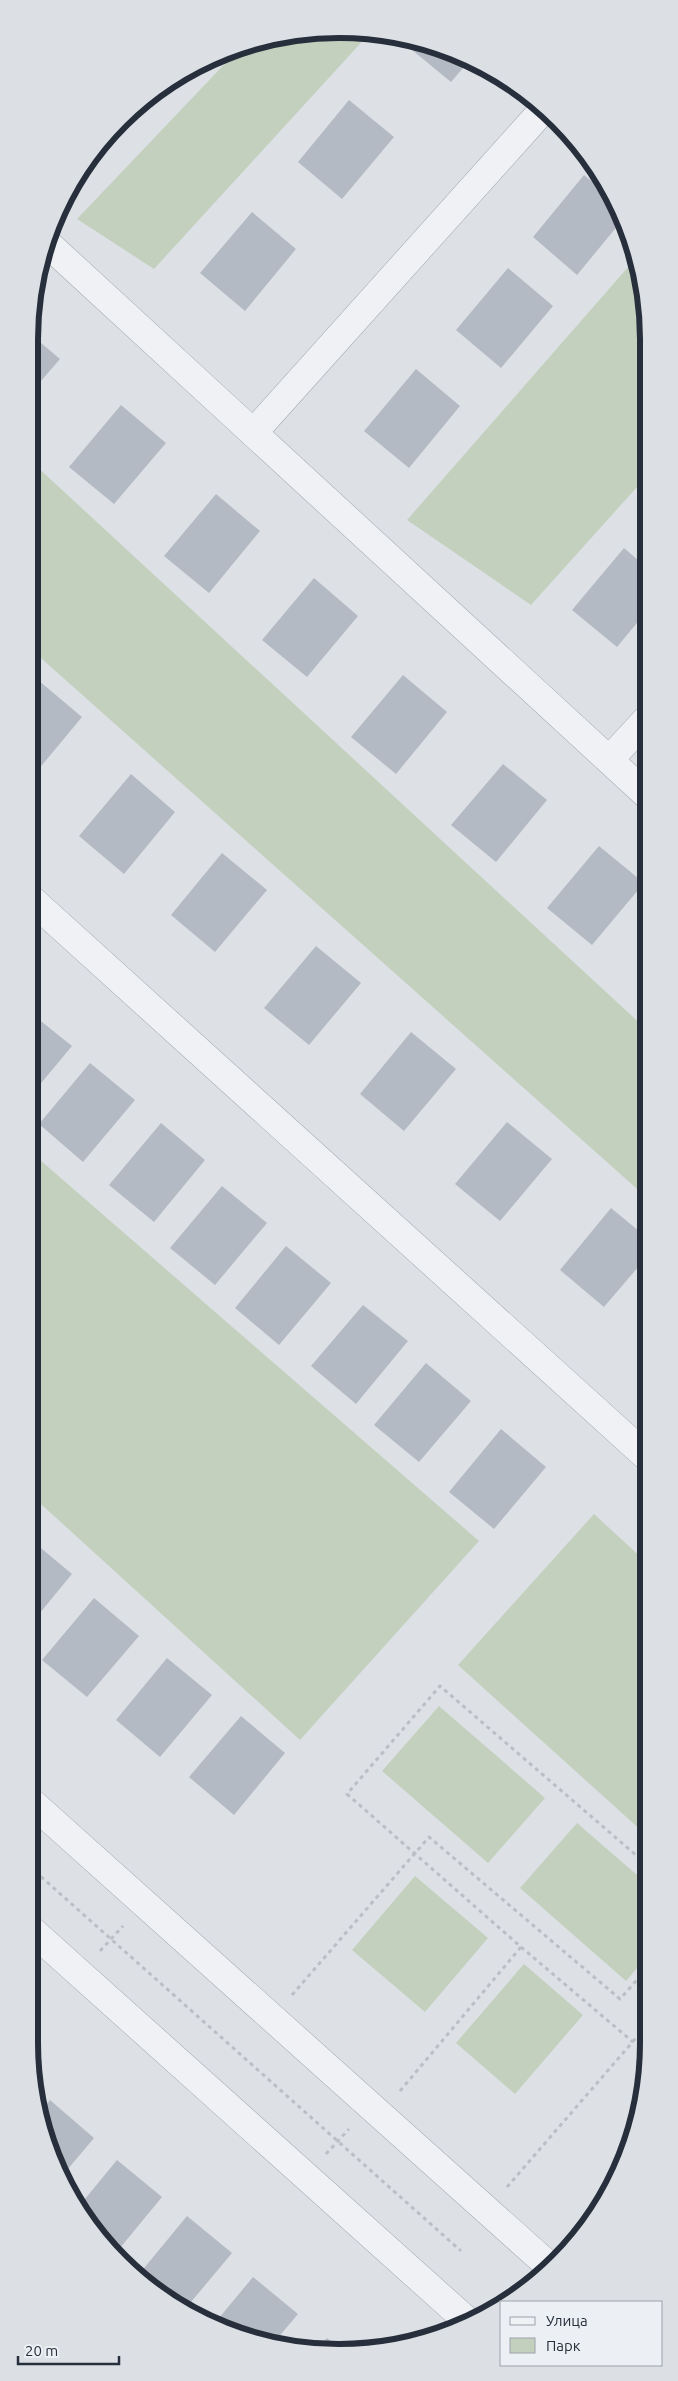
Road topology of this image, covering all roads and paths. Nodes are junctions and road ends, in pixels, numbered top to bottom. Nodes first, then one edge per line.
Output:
1 (540, 114) edge
2 (52, 248) edge
3 (252, 432) junction
4 (640, 726) edge
5 (609, 760) junction
6 (640, 788) edge
7 (38, 906) edge
8 (640, 1451) edge
9 (38, 1809) edge
10 (414, 1853) junction
11 (640, 1859) edge
12 (38, 1874) edge
13 (144, 1903) junction
14 (38, 1936) edge
15 (111, 1939) junction
16 (521, 1947) junction
17 (80, 1973) junction
18 (640, 1976) edge
19 (272, 2019) junction
20 (640, 2034) edge
21 (633, 2042) junction
22 (375, 2110) junction
23 (337, 2142) junction
24 (306, 2176) junction
25 (487, 2210) junction
26 (460, 2251) dead end
27 (545, 2262) edge
28 (462, 2317) edge

1 - 3 street
2 - 3 street
3 - 5 street
4 - 5 street
5 - 6 street
7 - 8 street
9 - 13 street
10 - 11 path
10 - 16 path
10 - 18 path
10 - 19 path
12 - 15 path
13 - 15 path
13 - 19 street
14 - 17 street
15 - 17 path
15 - 23 path
16 - 21 path
16 - 22 path
17 - 24 street
19 - 22 street
20 - 21 path
21 - 25 path
22 - 23 path
22 - 25 street
23 - 24 path
23 - 26 path
24 - 28 street
25 - 27 street

